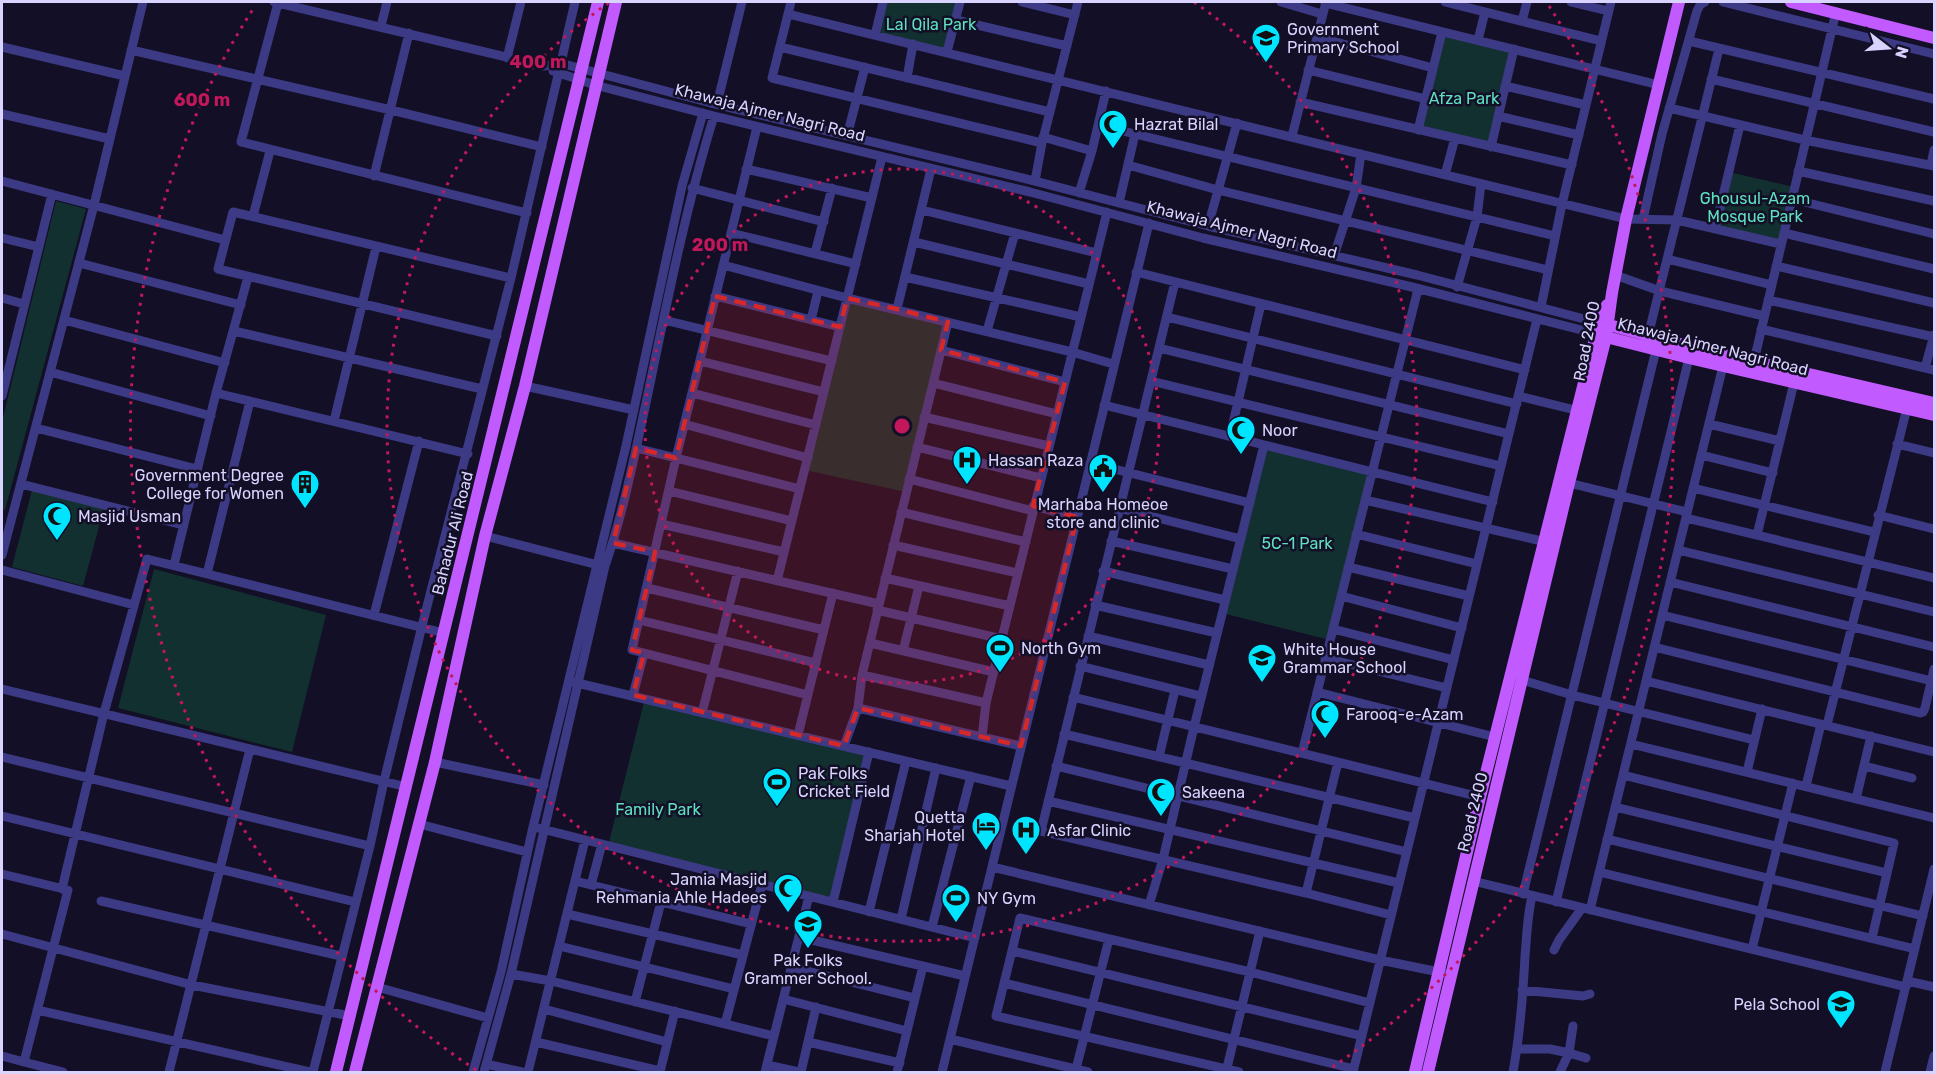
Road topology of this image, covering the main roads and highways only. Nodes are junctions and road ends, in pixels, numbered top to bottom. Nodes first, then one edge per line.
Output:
1 (598, 2) edge
2 (616, 2) edge
3 (1679, 2) edge
4 (1791, 2) edge
5 (1815, 4) edge
6 (1935, 38) edge
7 (1603, 330) junction
8 (1935, 403) edge
9 (1582, 412) junction
10 (1935, 415) edge
11 (422, 724) junction
12 (442, 730) junction
13 (336, 1072) edge
14 (355, 1072) edge
15 (1415, 1072) edge
16 (1428, 1072) edge

1 - 11 main road, Bahadur Ali Road
2 - 12 main road, Bahadur Ali Road
3 - 7 main road, Road 2400
4 - 5 main road
5 - 6 main road
7 - 8 main road, Khawaja Ajmer Nagri Road
7 - 9 main road, Road 2400
7 - 10 main road, Khawaja Ajmer Nagri Road
9 - 15 main road, Road 2400
9 - 16 main road, Road 2400
11 - 12 main road
11 - 13 main road, Bahadur Ali Road
12 - 14 main road, Bahadur Ali Road

